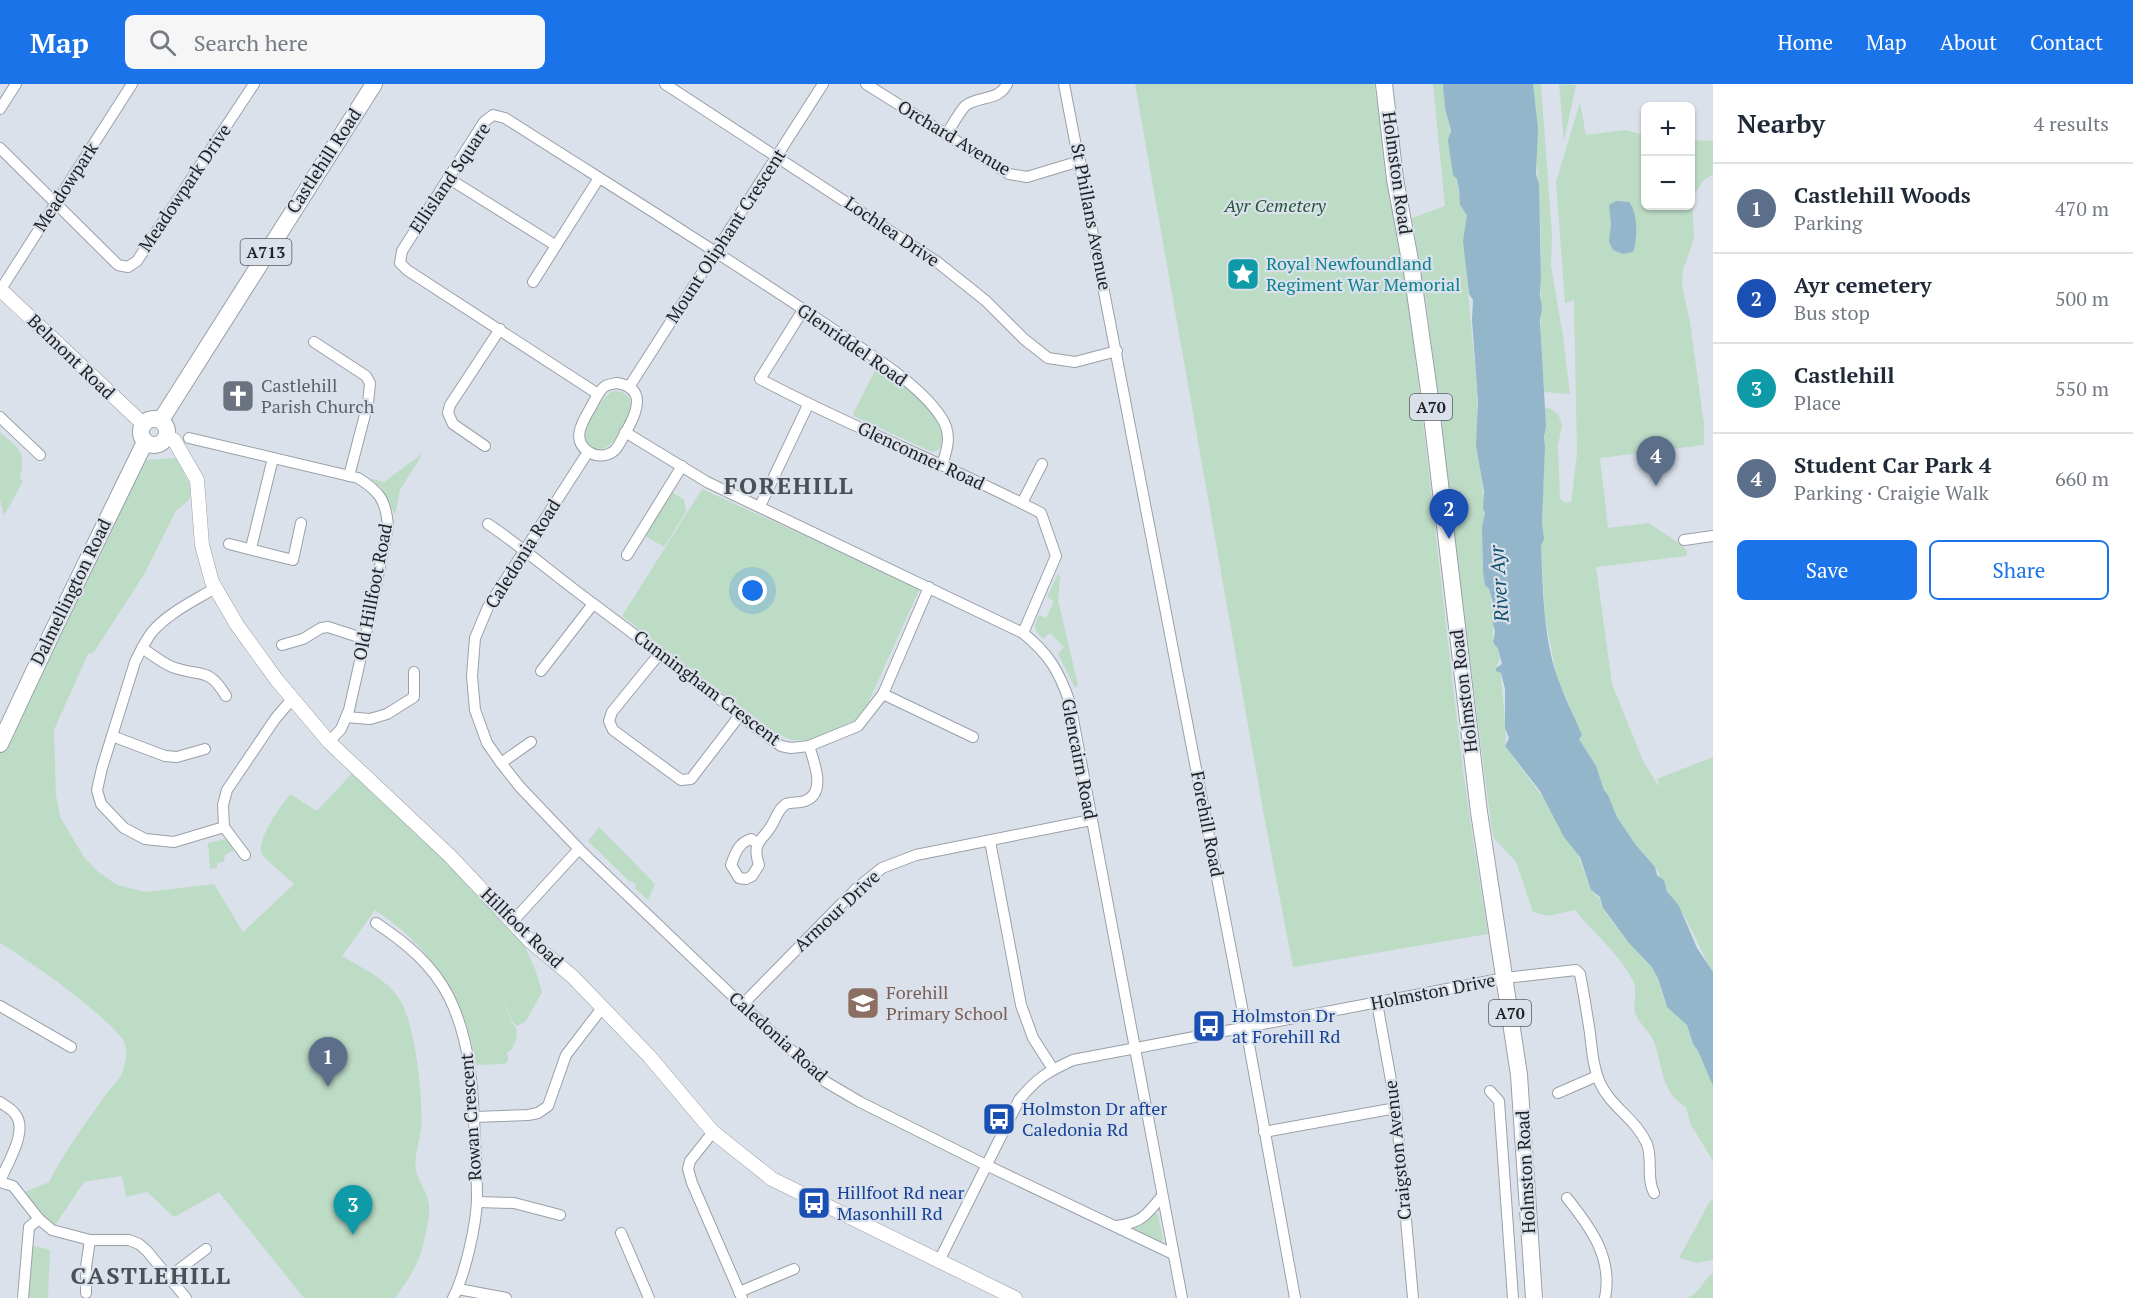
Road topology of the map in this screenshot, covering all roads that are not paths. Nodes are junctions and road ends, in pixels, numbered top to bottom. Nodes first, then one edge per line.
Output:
1 (16, 84) edge
2 (132, 84) edge
3 (254, 84) edge
4 (374, 84) edge
5 (665, 84) edge
6 (823, 84) edge
7 (866, 84) edge
8 (1007, 84) edge
9 (1064, 84) edge
10 (1384, 84) edge
11 (0, 109) edge
12 (946, 135) junction
13 (0, 148) edge
14 (777, 155) junction
15 (1080, 161) junction
16 (448, 178) junction
17 (599, 178) junction
18 (55, 204) junction
19 (555, 245) junction
20 (715, 253) junction
21 (533, 282) dead end
22 (0, 289) edge
23 (803, 310) junction
24 (500, 329) junction
25 (314, 343) dead end
26 (1117, 351) junction
27 (629, 387) junction
28 (598, 394) junction
29 (808, 405) junction
30 (0, 417) edge
31 (161, 420) junction
32 (143, 424) junction
33 (626, 432) junction
34 (167, 437) junction
35 (189, 438) dead end
36 (145, 442) junction
37 (485, 446) dead end
38 (588, 452) junction
39 (40, 455) dead end
40 (273, 458) junction
41 (942, 465) junction
42 (1042, 465) dead end
43 (682, 466) junction
44 (349, 476) junction
45 (1022, 503) junction
46 (760, 506) junction
47 (301, 523) dead end
48 (488, 524) dead end
49 (1713, 536) edge
50 (1684, 540) dead end
51 (230, 544) dead end
52 (251, 548) junction
53 (525, 549) junction
54 (627, 555) dead end
55 (928, 587) junction
56 (215, 588) junction
57 (593, 604) junction
58 (1023, 633) junction
59 (365, 639) junction
60 (282, 645) dead end
61 (142, 648) junction
62 (660, 653) junction
63 (542, 671) dead end
64 (414, 672) dead end
65 (882, 694) junction
66 (226, 696) dead end
67 (292, 699) junction
68 (740, 715) junction
69 (346, 717) junction
70 (112, 736) junction
71 (973, 737) dead end
72 (329, 742) junction
73 (531, 742) dead end
74 (0, 744) edge
75 (809, 746) junction
76 (205, 749) dead end
77 (501, 763) junction
78 (1091, 820) junction
79 (224, 827) junction
80 (990, 841) junction
81 (757, 843) dead end
82 (579, 849) junction
83 (245, 855) dead end
84 (513, 921) junction
85 (376, 922) dead end
86 (1505, 978) junction
87 (1377, 1003) junction
88 (742, 1005) junction
89 (0, 1006) edge
90 (602, 1008) junction
91 (1246, 1028) junction
92 (71, 1047) dead end
93 (1135, 1049) junction
94 (1053, 1069) junction
95 (1598, 1076) junction
96 (1490, 1091) dead end
97 (1558, 1093) dead end
98 (0, 1102) edge
99 (1396, 1108) junction
100 (474, 1117) junction
101 (713, 1132) junction
102 (1264, 1132) junction
103 (986, 1165) junction
104 (0, 1181) edge
105 (1654, 1193) dead end
106 (1162, 1196) junction
107 (1568, 1198) dead end
108 (477, 1202) junction
109 (560, 1215) dead end
110 (39, 1219) junction
111 (1116, 1226) junction
112 (1530, 1228) junction
113 (1508, 1229) junction
114 (621, 1233) dead end
115 (90, 1240) junction
116 (206, 1249) dead end
117 (1173, 1254) junction
118 (939, 1261) junction
119 (794, 1269) dead end
120 (169, 1277) junction
121 (86, 1293) dead end
122 (456, 1294) edge
123 (741, 1295) edge
124 (23, 1298) edge
125 (186, 1298) edge
126 (506, 1298) edge
127 (649, 1298) edge
128 (1015, 1298) edge
129 (1182, 1298) edge
130 (1294, 1298) edge
131 (1413, 1298) edge
132 (1513, 1298) edge
133 (1534, 1298) edge
134 (1605, 1298) edge

1 - 11 street
2 - 18 street, Meadowpark
3 - 18 street, Meadowpark Drive
4 - 31 main road, Castlehill Road / A713
5 - 14 street, Lochlea Drive
6 - 14 street, Mount Oliphant Crescent
7 - 12 street, Orchard Avenue
8 - 12 street
9 - 15 street, St Phillans Avenue
10 - 86 main road, Holmston Road / A70
12 - 15 street, Orchard Avenue
13 - 18 street
14 - 20 street, Mount Oliphant Crescent
14 - 26 street, Lochlea Drive
15 - 26 street, St Phillans Avenue
16 - 17 street, Ellisland Square
16 - 19 street
16 - 24 street, Ellisland Square
17 - 19 street
17 - 20 street, Ellisland Square
18 - 22 street, Meadowpark
19 - 21 street
20 - 23 street, Glenriddel Road
20 - 27 street, Mount Oliphant Crescent
22 - 32 street, Belmont Road
23 - 29 street, Glenconner Road
23 - 41 street, Glenriddel Road
24 - 28 street, Ellisland Square
24 - 37 street
25 - 44 street
26 - 91 street, Forehill Road
27 - 28 street
27 - 33 street
28 - 38 street
29 - 41 street, Glenconner Road
29 - 46 street
30 - 39 street
31 - 32 main road
31 - 34 main road
32 - 36 main road
33 - 38 street
33 - 43 street, Glencairn Road
34 - 36 main road
34 - 56 street, Hillfoot Road
35 - 40 street, Old Hillfoot Road
36 - 74 main road, Dalmellington Road
38 - 53 street, Caledonia Road
40 - 44 street, Old Hillfoot Road
40 - 52 street
41 - 45 street, Glenconner Road
42 - 45 street
43 - 46 street, Glencairn Road
43 - 54 street
44 - 59 street, Old Hillfoot Road
45 - 58 street, Glenconner Road
46 - 55 street, Glencairn Road
47 - 52 street
48 - 53 street, Cunningham Crescent
49 - 50 street
51 - 52 street
53 - 57 street, Cunningham Crescent
53 - 77 street, Caledonia Road
55 - 58 street, Glencairn Road
55 - 65 street, Cunningham Crescent
56 - 61 street
56 - 67 street, Hillfoot Road
57 - 62 street, Cunningham Crescent
57 - 63 street
58 - 78 street, Glencairn Road
59 - 60 street
59 - 69 street, Old Hillfoot Road
61 - 66 street
61 - 70 street
62 - 68 street, Cunningham Crescent
62 - 68 street
64 - 69 street
65 - 71 street
65 - 75 street, Cunningham Crescent
67 - 72 street, Hillfoot Road
67 - 79 street
68 - 75 street, Cunningham Crescent
69 - 72 street, Old Hillfoot Road
70 - 76 street
70 - 79 street
72 - 84 street, Hillfoot Road
73 - 77 street
75 - 81 street
77 - 82 street, Caledonia Road
78 - 80 street, Armour Drive
78 - 93 street, Glencairn Road
79 - 83 street
80 - 88 street, Armour Drive
80 - 94 street
82 - 84 street
82 - 88 street, Caledonia Road
84 - 90 street, Hillfoot Road
85 - 100 street, Rowan Crescent
86 - 87 street, Holmston Drive
86 - 95 street, Holmston Drive
86 - 112 main road, Holmston Road / A70
87 - 91 street, Holmston Drive
87 - 99 street, Craigston Avenue
88 - 103 street, Caledonia Road
89 - 92 street
90 - 100 street
90 - 101 street, Hillfoot Road
91 - 93 street, Holmston Drive
91 - 102 street, Forehill Road
93 - 94 street, Holmston Drive
93 - 106 street, Glencairn Road
94 - 103 street, Holmston Drive
95 - 97 street
95 - 105 street
96 - 113 street, Holmston Road
98 - 104 street
99 - 102 street
99 - 131 street, Craigston Avenue
100 - 108 street, Rowan Crescent
101 - 118 street, Hillfoot Road
101 - 123 street
102 - 130 street, Forehill Road
103 - 111 street, Caledonia Road
103 - 118 street, Holmston Drive
104 - 110 street
106 - 111 street
106 - 117 street, Glencairn Road
107 - 134 street
108 - 109 street, Rowan Crescent
108 - 122 street, Rowan Crescent
110 - 115 street
110 - 124 street
111 - 117 street, Caledonia Road
112 - 113 street
112 - 133 main road, Holmston Road / A70
113 - 132 street, Holmston Road
114 - 127 street
115 - 120 street
115 - 121 street
116 - 120 street
117 - 129 street, Glencairn Road
118 - 128 street, Hillfoot Road
119 - 123 street
120 - 125 street
122 - 126 street

